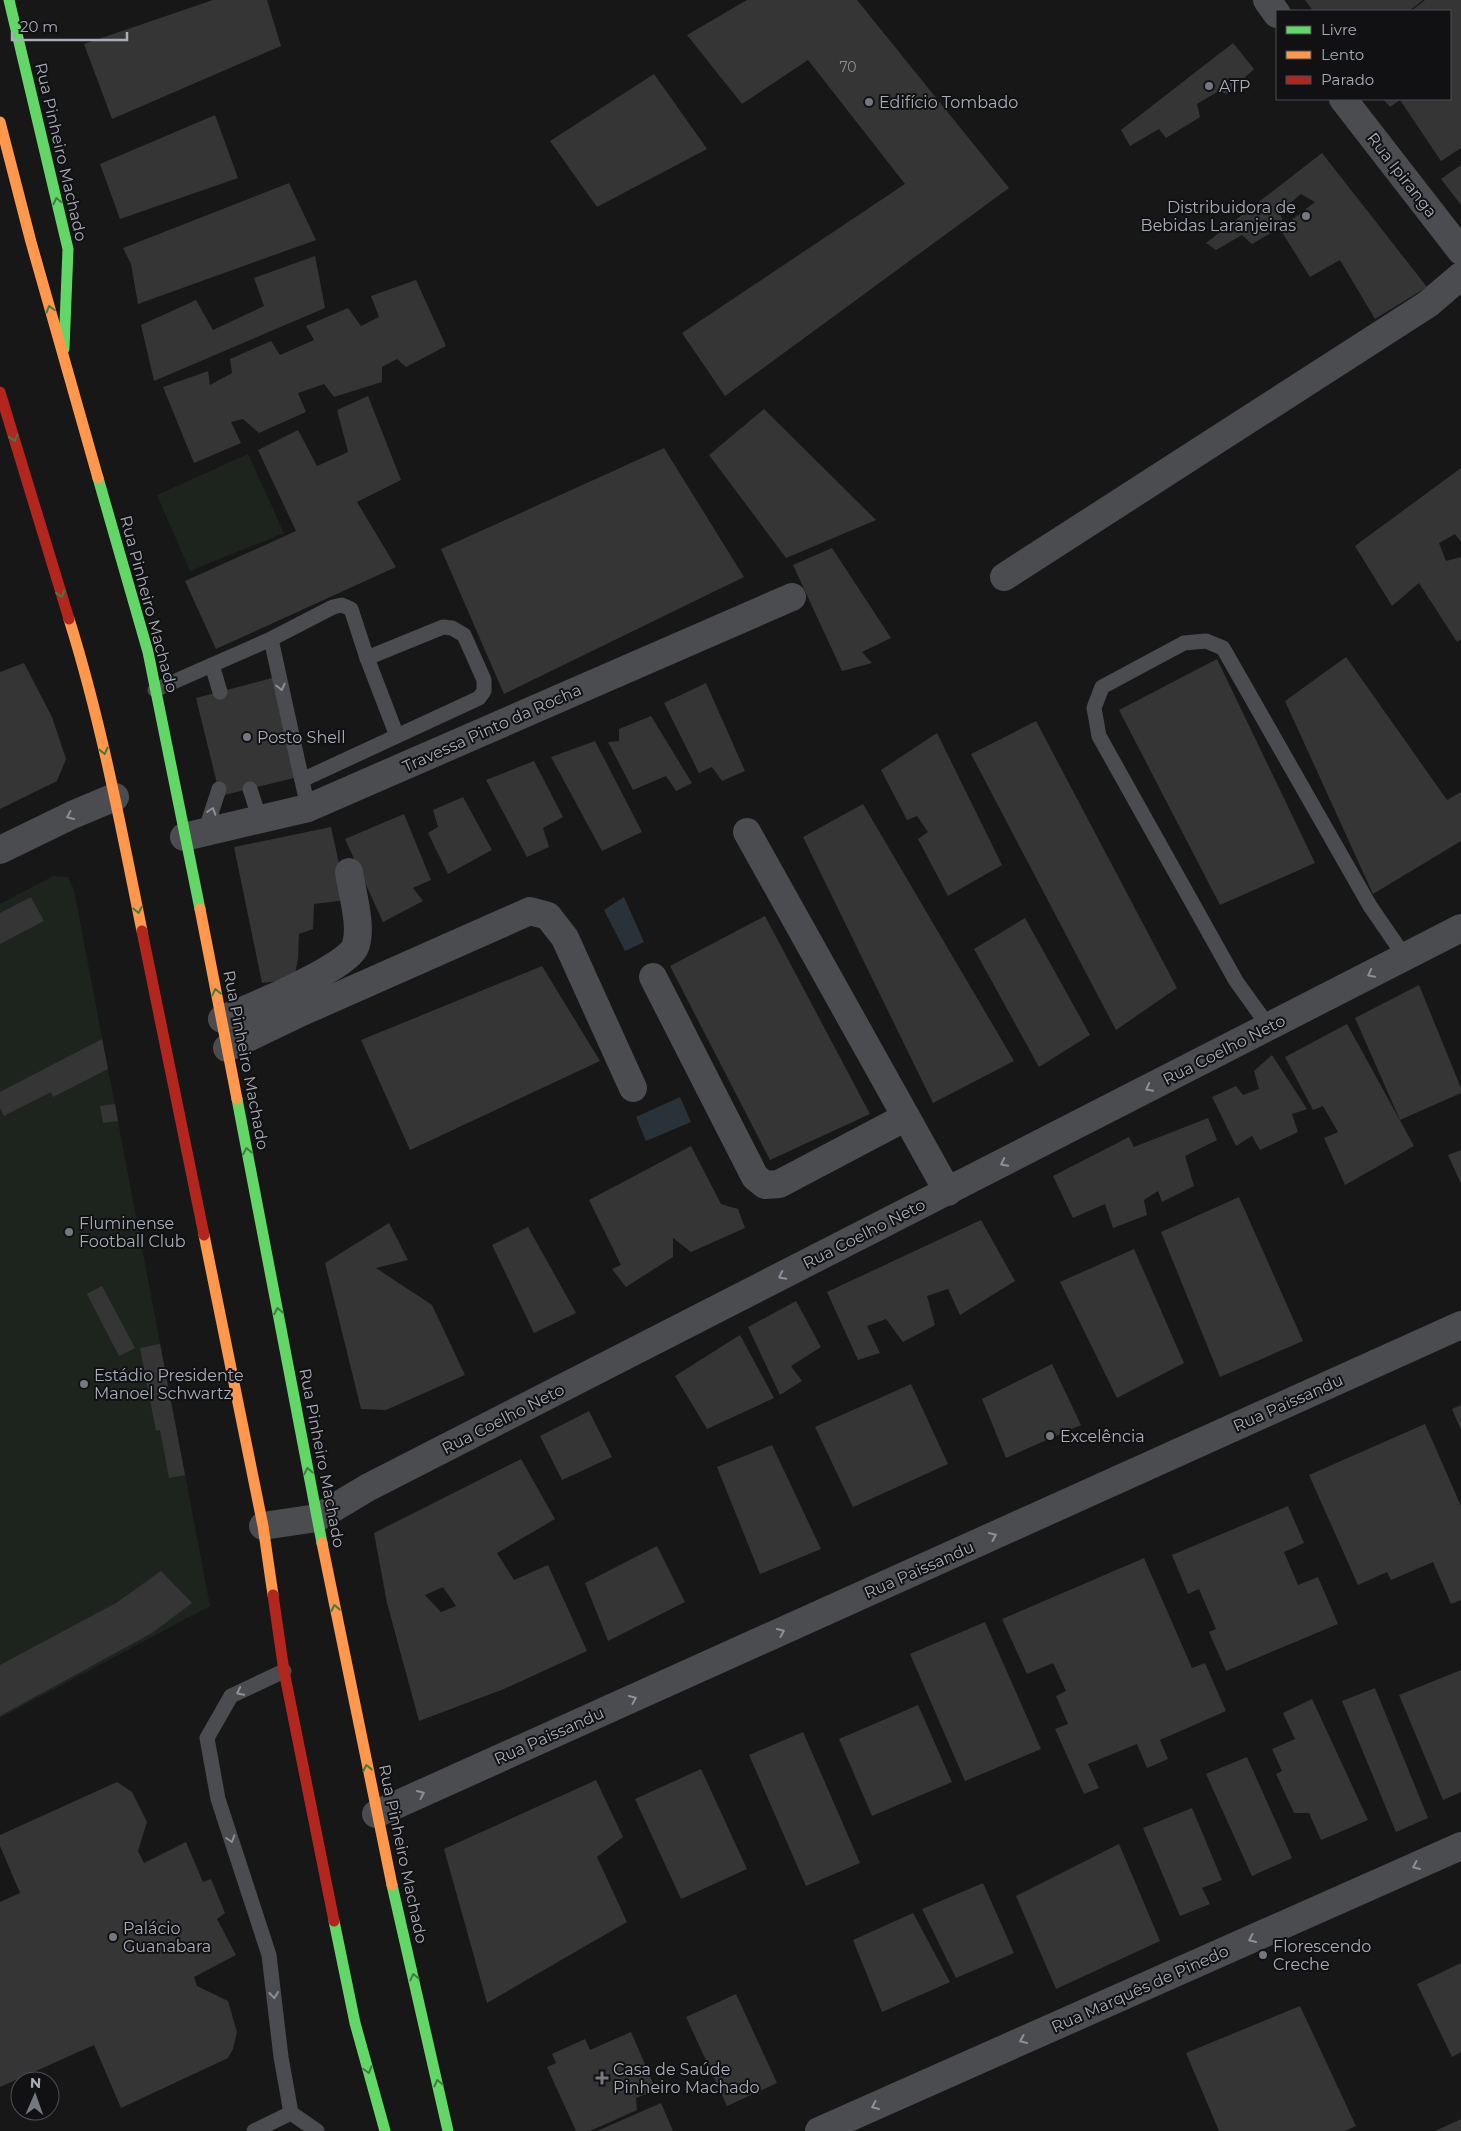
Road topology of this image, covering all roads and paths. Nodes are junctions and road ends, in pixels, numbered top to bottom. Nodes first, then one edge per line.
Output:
1 (9, 0) edge
2 (1267, 0) edge
3 (1276, 13) edge
4 (1344, 100) edge
5 (0, 122) edge
6 (1461, 251) edge
7 (1461, 276) edge
8 (63, 355) junction
9 (0, 392) edge
10 (1004, 577) dead end
11 (792, 597) dead end
12 (270, 639) junction
13 (367, 658) junction
14 (212, 665) junction
15 (155, 690) junction
16 (220, 692) dead end
17 (397, 736) junction
18 (302, 780) junction
19 (218, 789) dead end
20 (250, 789) dead end
21 (115, 797) junction
22 (308, 808) junction
23 (260, 820) junction
24 (746, 832) dead end
25 (194, 835) junction
26 (0, 850) edge
27 (349, 872) dead end
28 (1461, 928) edge
29 (1405, 957) junction
30 (653, 977) dead end
31 (222, 1020) junction
32 (1269, 1027) junction
33 (227, 1048) junction
34 (634, 1088) dead end
35 (906, 1117) junction
36 (948, 1192) junction
37 (1461, 1325) edge
38 (317, 1518) junction
39 (263, 1526) junction
40 (284, 1671) junction
41 (376, 1814) junction
42 (1461, 1846) edge
43 (291, 2114) junction
44 (254, 2131) edge
45 (316, 2131) edge
46 (385, 2131) edge
47 (448, 2131) edge
48 (819, 2131) edge

8 -> 1 main road, Rua Pinheiro Machado
2 - 3 street
4 - 6 street, Rua Ipiranga
8 -> 5 main road
7 - 10 street
8 - 15 main road, Rua Pinheiro Machado
9 -> 21 main road
11 - 22 street, Travessa Pinto da Rocha
12 - 13 lane
12 - 14 lane
12 -> 18 lane
13 - 17 lane
13 - 17 lane
14 - 15 lane
14 - 16 lane
15 - 25 main road, Rua Pinheiro Machado
17 - 18 lane
18 - 22 lane
25 -> 19 lane
20 - 23 lane
21 -> 26 street
21 -> 39 main road
22 - 23 street, Travessa Pinto da Rocha
23 - 25 street, Travessa Pinto da Rocha
24 - 35 street
31 -> 25 main road, Rua Pinheiro Machado
27 - 31 street
28 - 29 street, Rua Coelho Neto
29 -> 32 street, Rua Coelho Neto
29 - 32 lane
30 - 35 street
31 - 33 main road, Rua Pinheiro Machado
32 -> 36 street, Rua Coelho Neto
33 - 34 street
38 -> 33 main road, Rua Pinheiro Machado
35 - 36 street
36 -> 38 street, Rua Coelho Neto
41 -> 37 street, Rua Paissandu
38 - 39 street, Rua Coelho Neto
41 -> 38 main road, Rua Pinheiro Machado
39 - 40 main road
40 -> 43 lane
40 -> 46 main road
47 -> 41 main road, Rua Pinheiro Machado
42 -> 48 street, Rua Marquês de Pinedo
43 - 44 lane
43 - 45 lane

